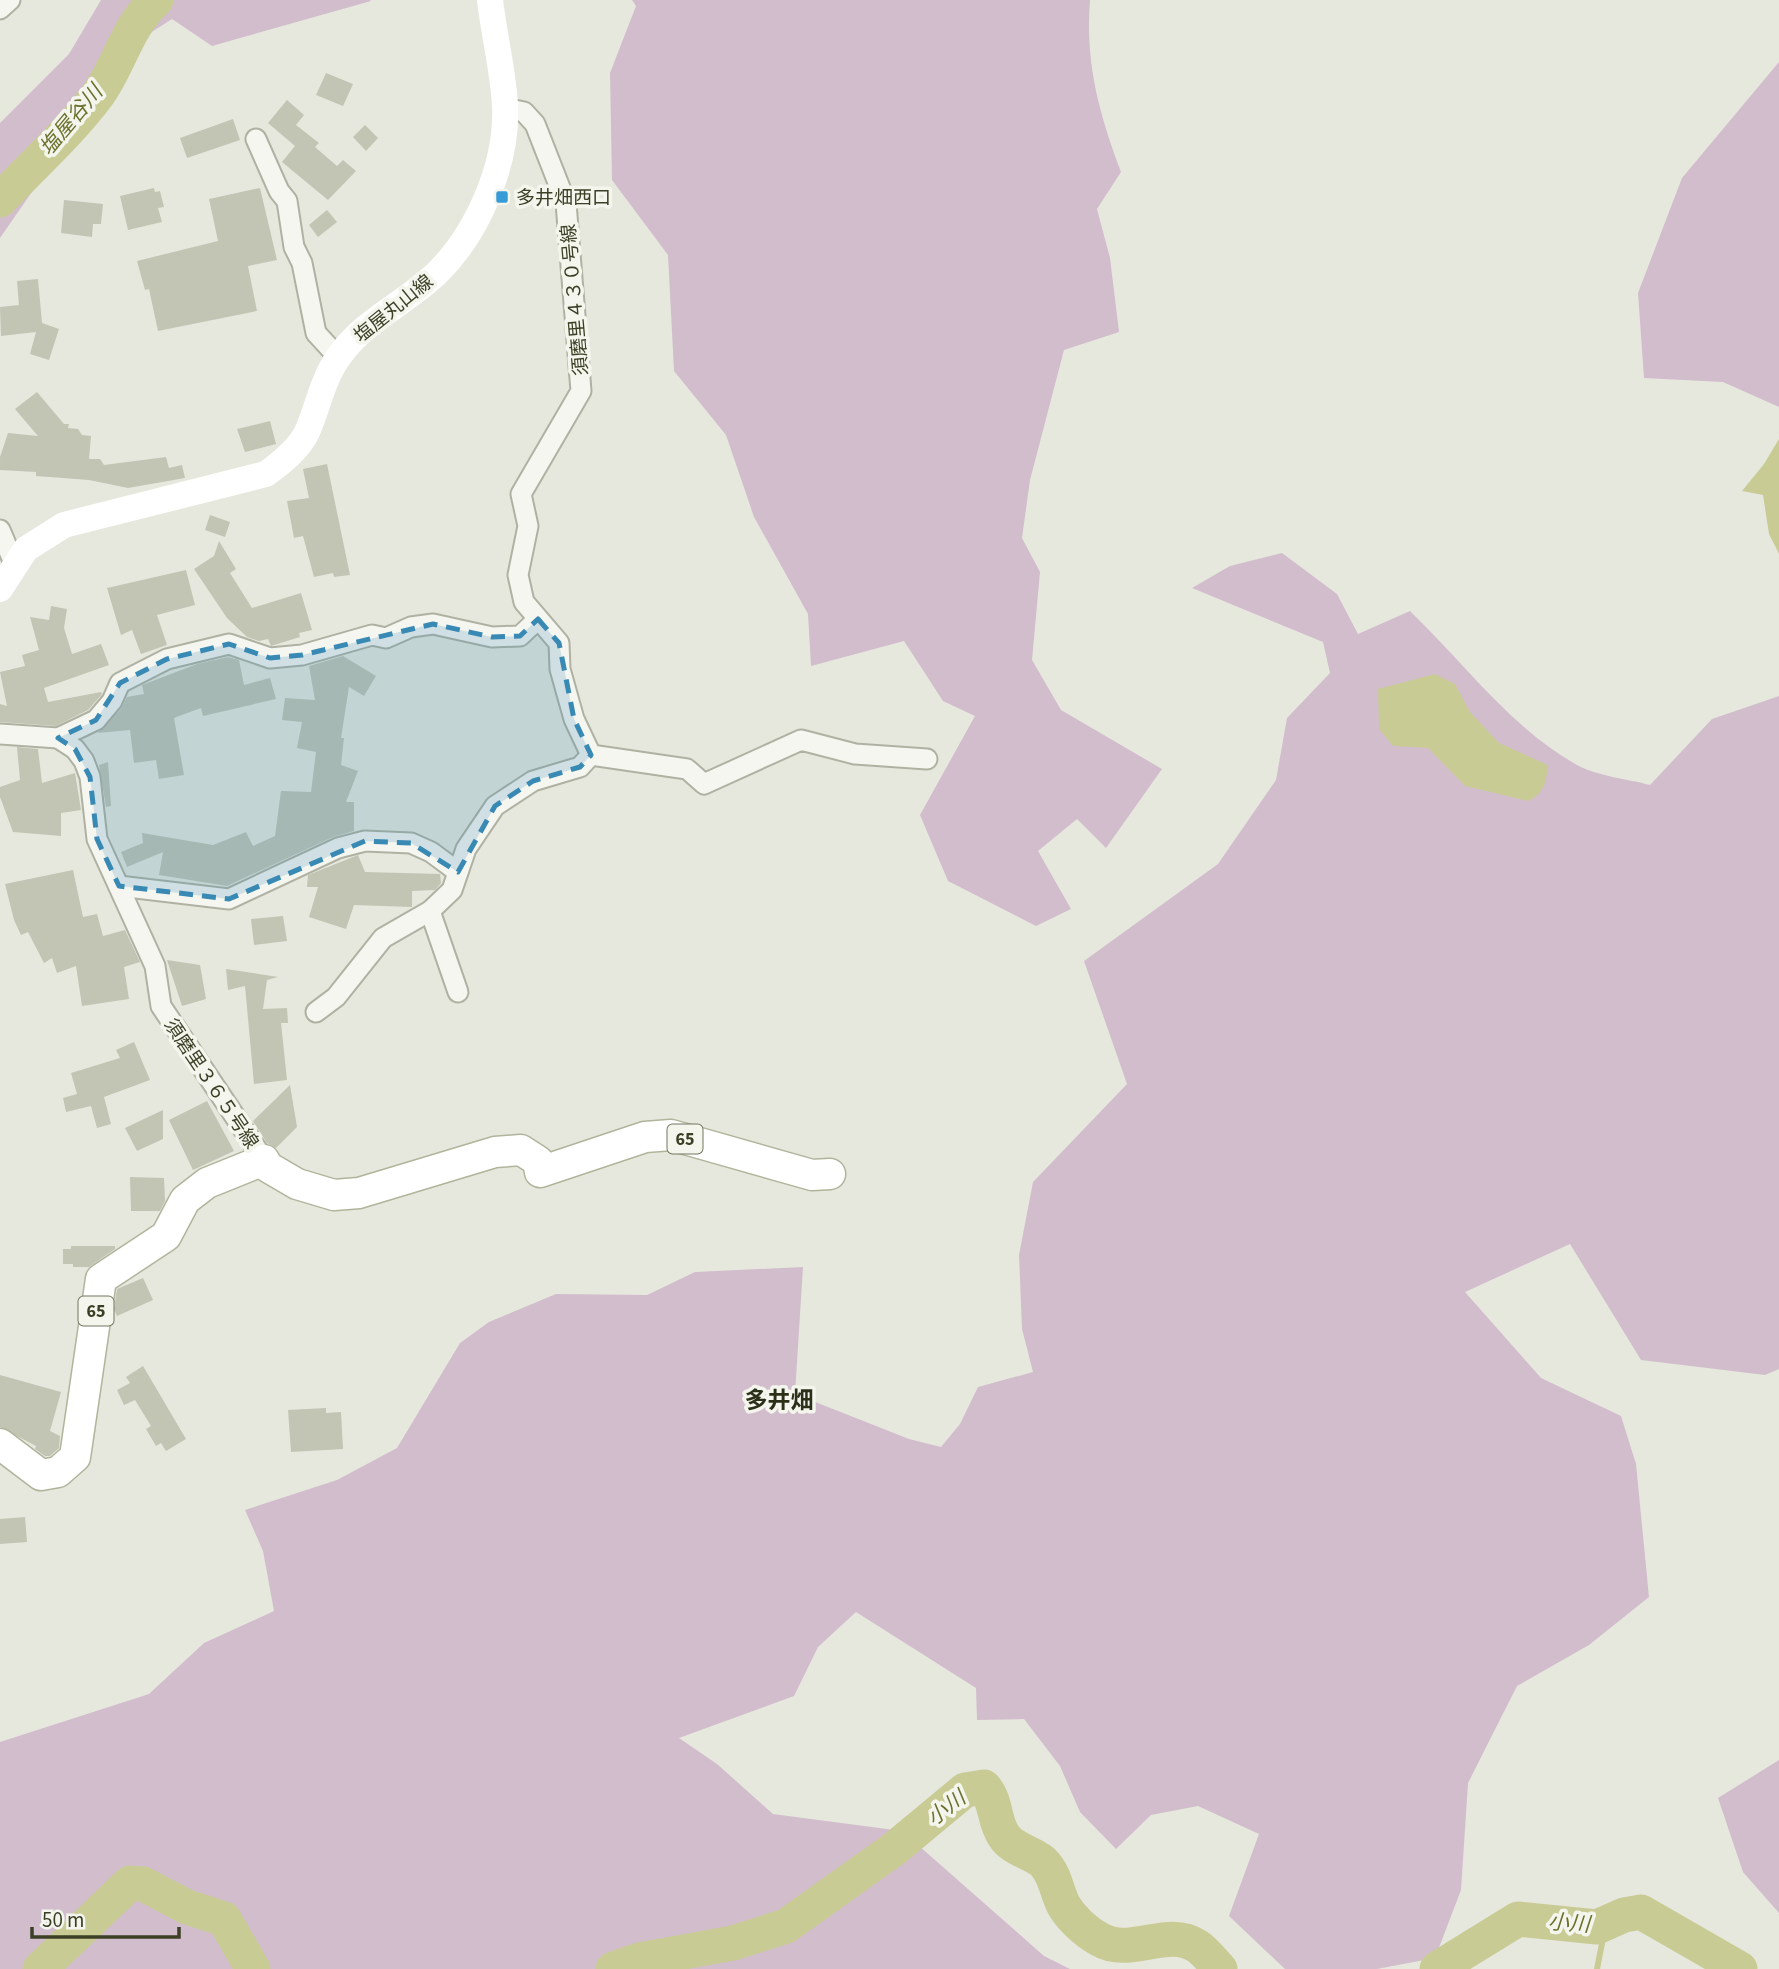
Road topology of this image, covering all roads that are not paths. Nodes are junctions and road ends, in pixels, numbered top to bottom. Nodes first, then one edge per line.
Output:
1 (10, 0) edge
2 (490, 0) edge
3 (0, 9) edge
4 (505, 107) junction
5 (256, 139) dead end
6 (338, 357) junction
7 (0, 530) edge
8 (14, 563) junction
9 (0, 589) edge
10 (538, 620) junction
11 (0, 734) edge
12 (58, 738) junction
13 (591, 755) junction
14 (927, 759) dead end
15 (458, 872) junction
16 (119, 886) junction
17 (430, 911) junction
18 (458, 992) dead end
19 (316, 1012) dead end
20 (264, 1160) junction
21 (830, 1174) dead end
22 (0, 1444) edge

1 - 3 street
2 - 4 street, 塩屋丸山線
4 - 6 street, 塩屋丸山線
4 - 10 street, 須磨里４３０号線
5 - 6 street
6 - 8 street, 塩屋丸山線
7 - 8 street
8 - 9 street, 塩屋丸山線
10 - 12 street
10 - 13 street
11 - 12 street
12 - 16 street, 須磨里３６５号線
13 - 14 street
13 - 15 street
15 - 16 street
15 - 17 street
16 - 20 street, 須磨里３６５号線
17 - 18 street
17 - 19 street
20 - 21 main road, 65
20 - 22 main road, 65

